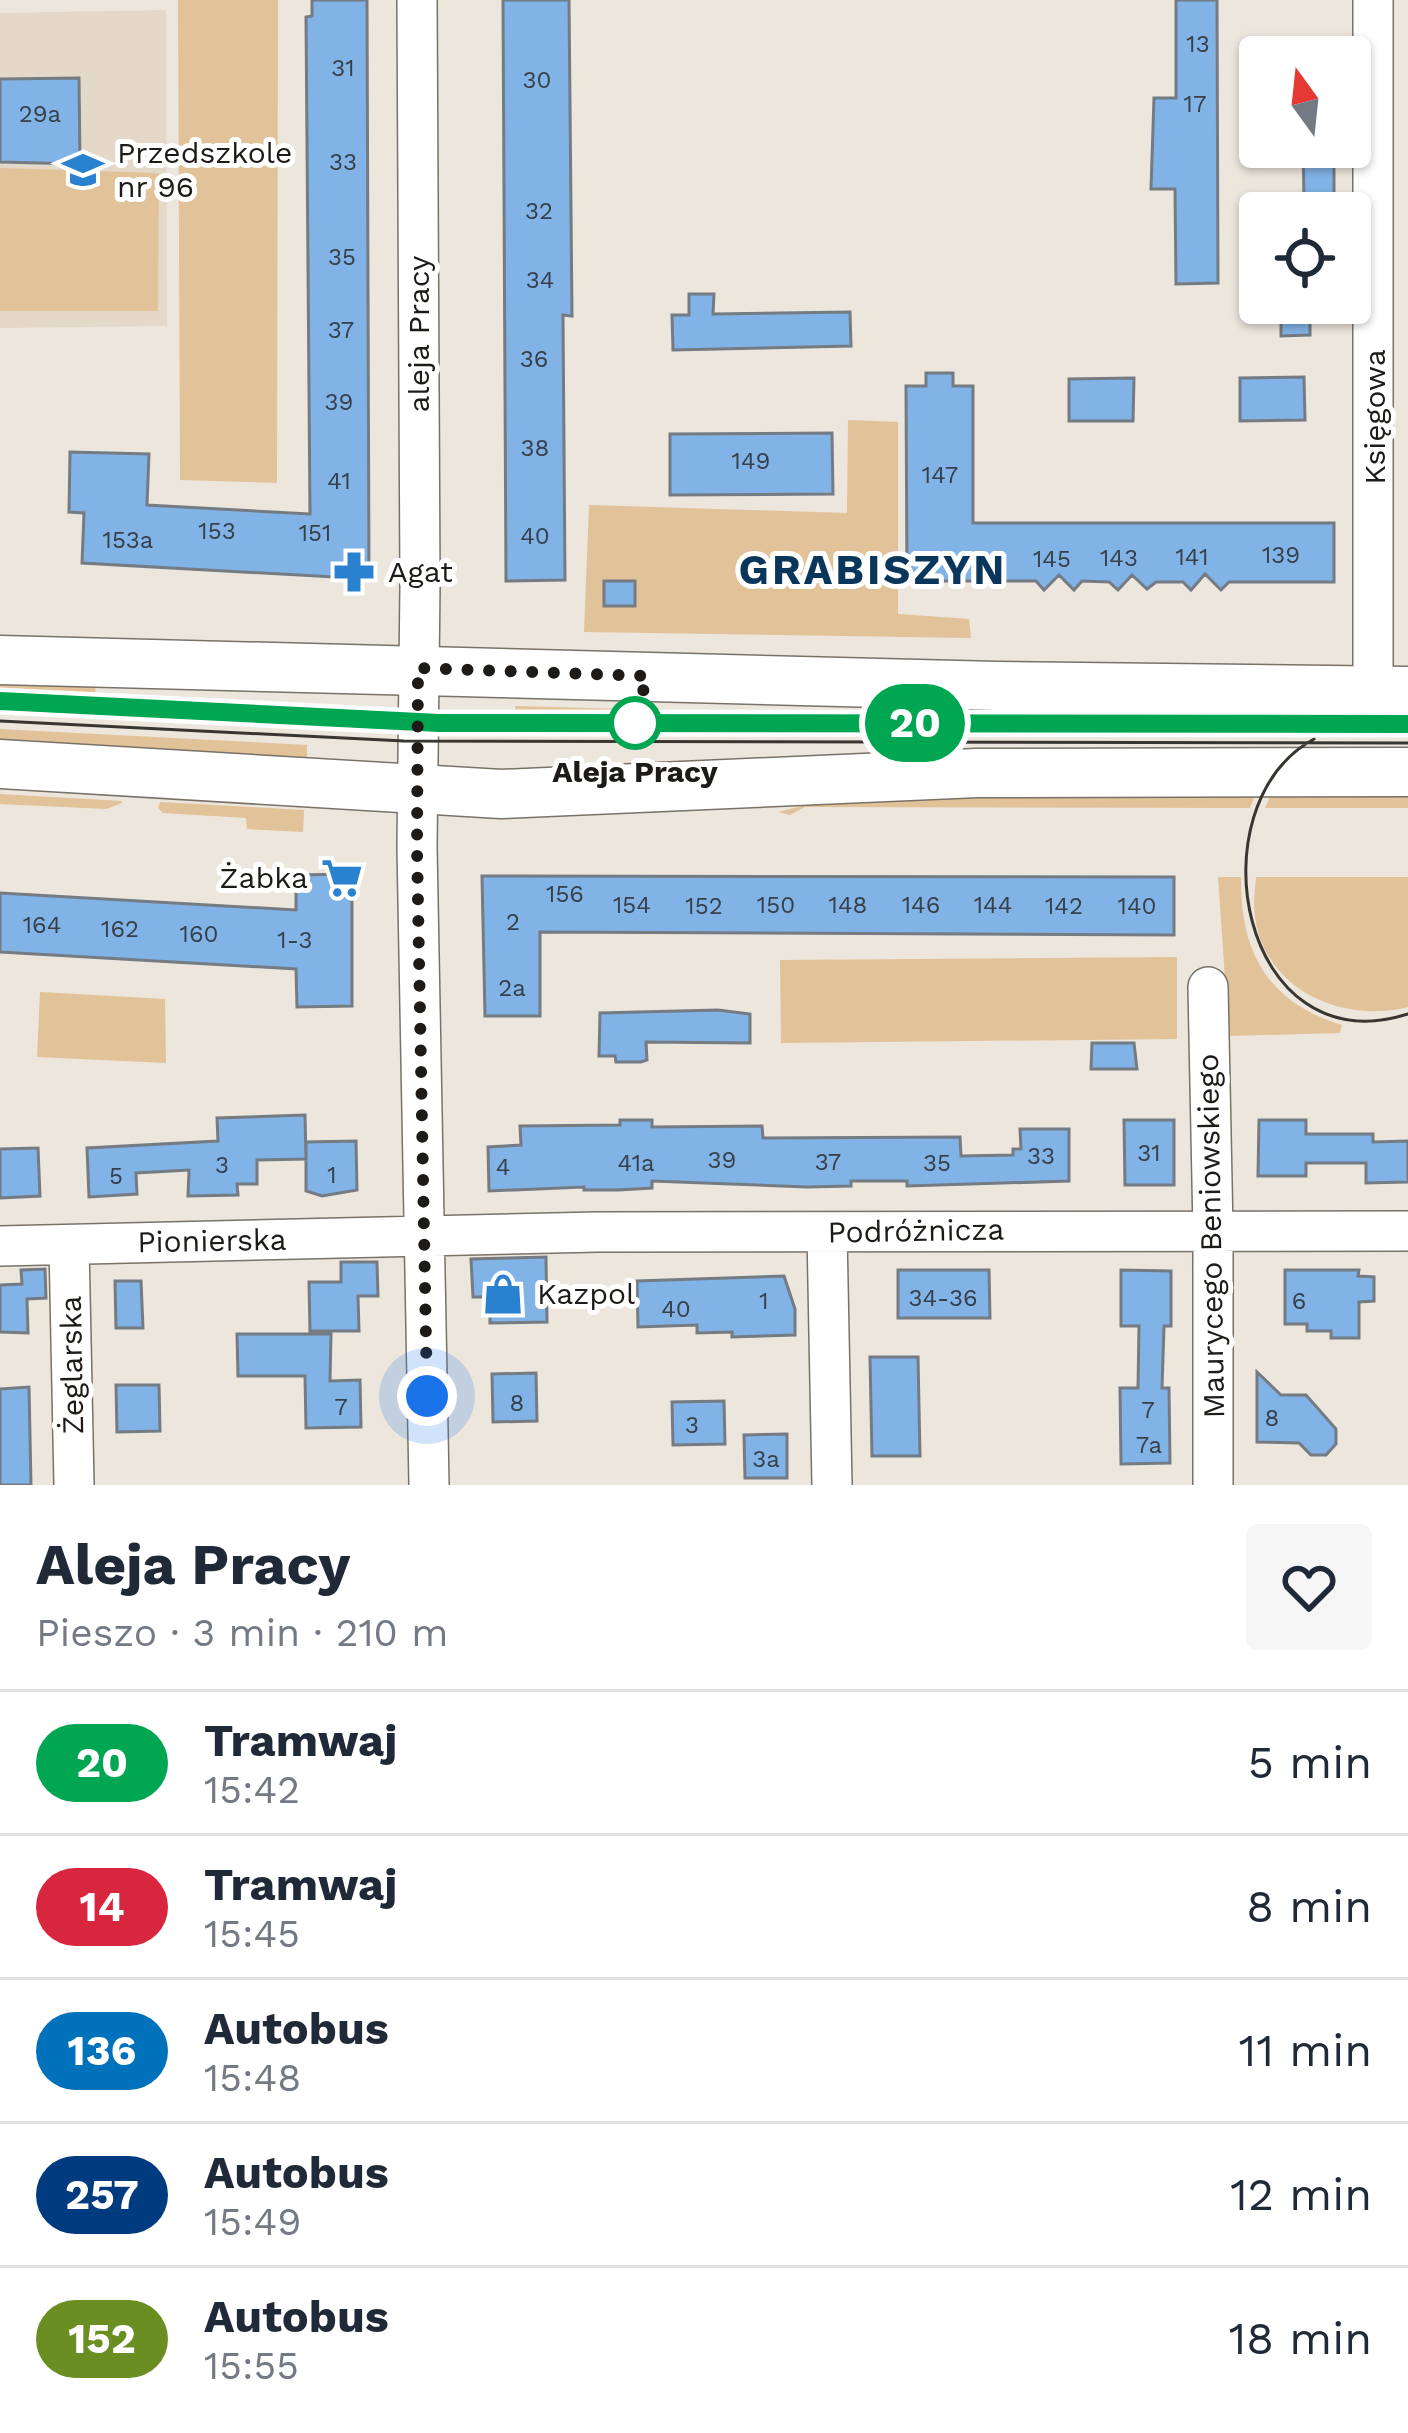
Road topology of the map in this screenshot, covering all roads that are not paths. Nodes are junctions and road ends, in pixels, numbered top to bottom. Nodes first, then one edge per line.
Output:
1 (417, 0) edge
2 (1373, 0) edge
3 (0, 660) edge
4 (418, 668) junction
5 (1391, 690) edge
6 (0, 764) edge
7 (1408, 772) edge
8 (418, 789) junction
9 (1208, 987) dead end
10 (1213, 1230) junction
11 (1408, 1232) edge
12 (826, 1233) junction
13 (424, 1236) junction
14 (69, 1245) junction
15 (0, 1246) edge
16 (74, 1485) edge
17 (428, 1485) edge
18 (832, 1485) edge
19 (1213, 1485) edge

1 - 4 street, aleja Pracy
2 - 5 street, Księgowa
3 - 4 main road
4 - 5 main road
4 - 8 street, aleja Pracy
6 - 8 main road
7 - 8 main road
8 - 13 street, aleja Pracy
9 - 10 street, Maurycego Beniowskiego
10 - 11 street, Podróżnicza
10 - 12 street, Podróżnicza
10 - 19 street, Maurycego Beniowskiego
12 - 13 street, Podróżnicza
12 - 18 street
13 - 14 street, Pionierska
13 - 17 street, aleja Pracy
14 - 15 street, Pionierska
14 - 16 street, Żeglarska

